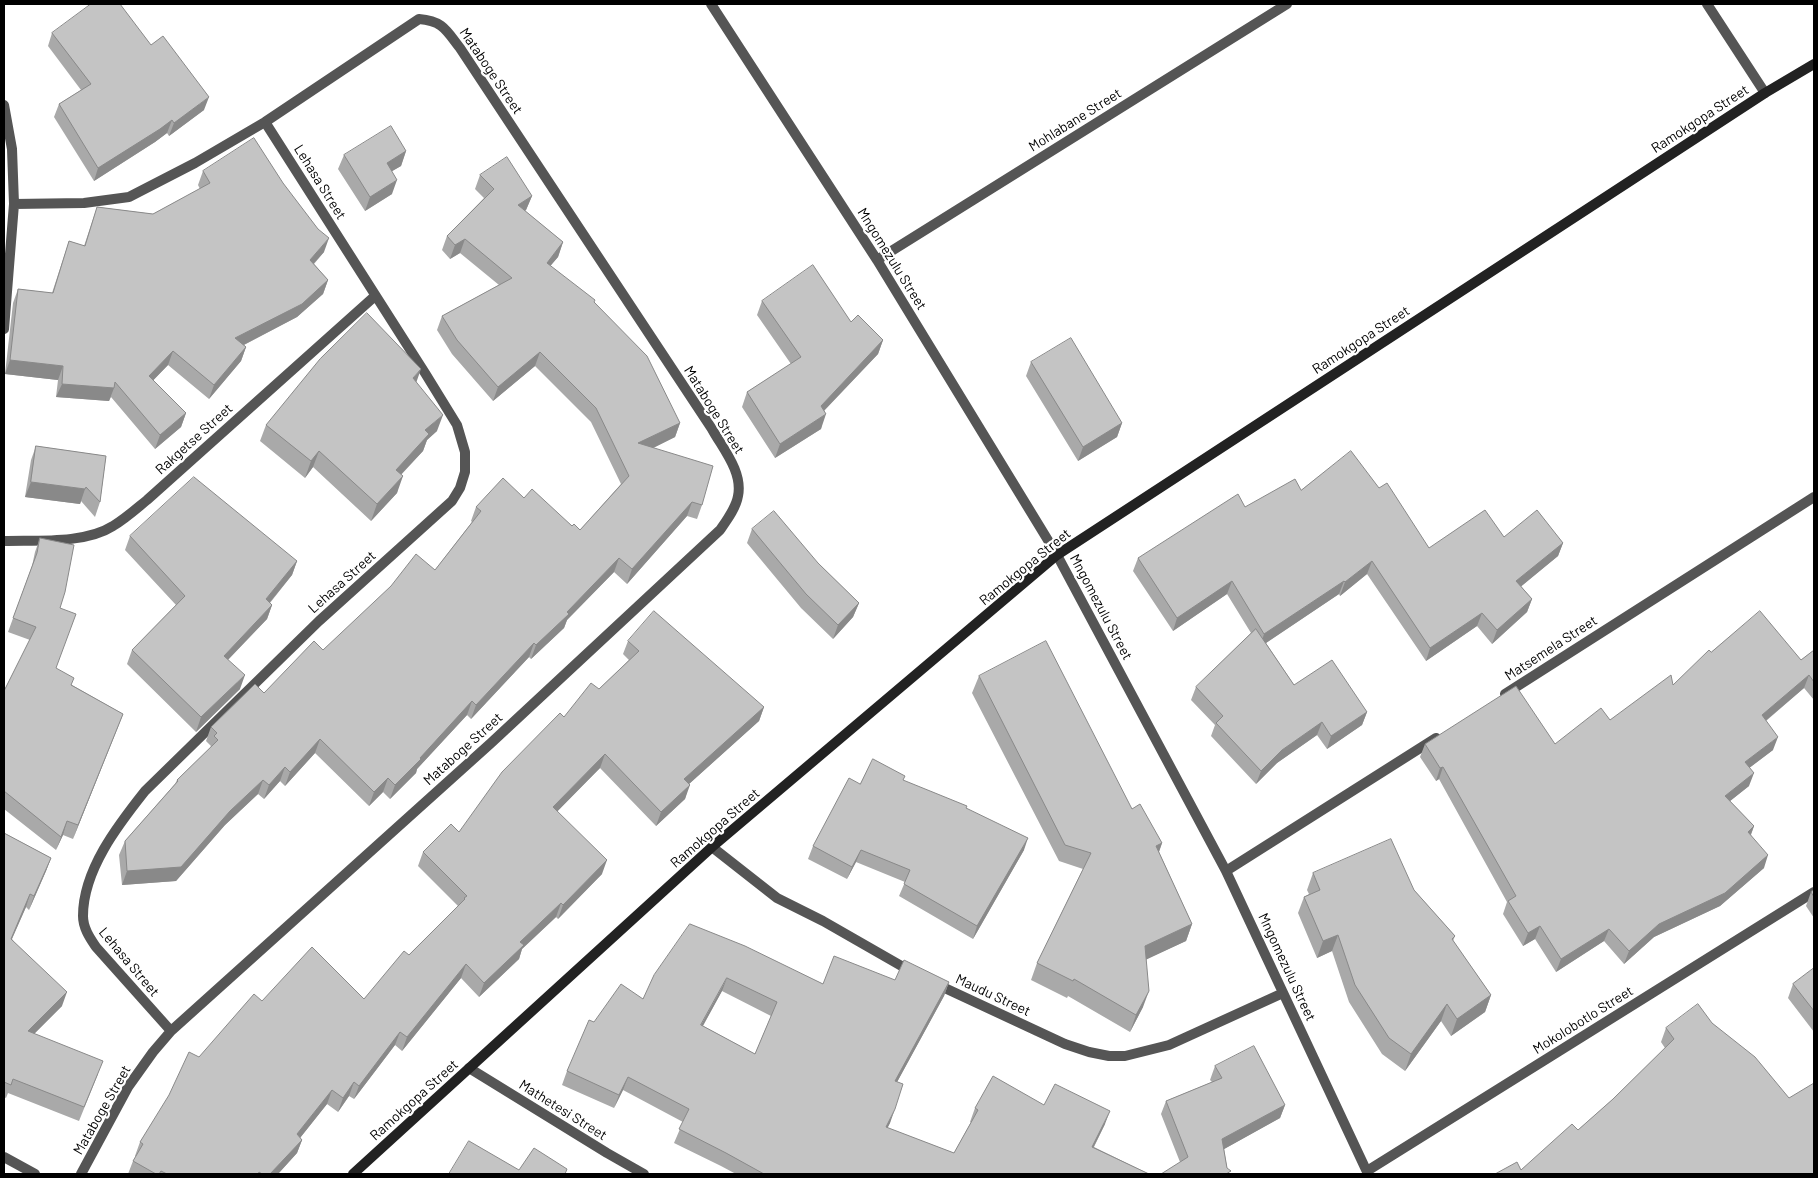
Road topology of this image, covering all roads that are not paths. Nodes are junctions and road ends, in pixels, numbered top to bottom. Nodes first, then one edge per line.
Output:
1 (1287, 4) edge
2 (1707, 4) edge
3 (714, 5) edge
4 (1814, 64) edge
5 (1765, 93) junction
6 (4, 105) edge
7 (265, 122) junction
8 (14, 204) junction
9 (877, 260) junction
10 (375, 296) junction
11 (4, 330) edge
12 (1814, 497) edge
13 (4, 541) edge
14 (1058, 555) junction
15 (1495, 700) edge
16 (1445, 732) edge
17 (712, 847) junction
18 (1226, 871) junction
19 (1814, 892) edge
20 (1283, 993) junction
21 (171, 1031) junction
22 (469, 1068) junction
23 (4, 1157) edge
24 (1368, 1173) edge
25 (35, 1174) edge
26 (81, 1174) edge
27 (352, 1174) edge
28 (644, 1174) edge

1 - 9 street, Mohlabane Street
2 - 5 street
3 - 9 street, Mngomezulu Street
4 - 5 street, Ramokgopa Street
5 - 14 street, Ramokgopa Street
6 - 8 street
7 - 8 street, Mataboge Street
7 - 10 street, Lehasa Street
7 - 21 street, Mataboge Street
8 - 11 street
9 - 14 street, Mngomezulu Street
10 - 13 street, Rakgetse Street
10 - 21 street, Lehasa Street
12 - 15 street, Matsemela Street
14 - 17 street, Ramokgopa Street
14 - 18 street, Mngomezulu Street
16 - 18 street
17 - 20 street, Maudu Street
17 - 22 street, Ramokgopa Street
18 - 20 street, Mngomezulu Street
19 - 24 street, Mokolobotlo Street
20 - 24 street, Mngomezulu Street
21 - 26 street, Mataboge Street
22 - 27 street, Ramokgopa Street
22 - 28 street, Mathetesi Street
23 - 25 street

